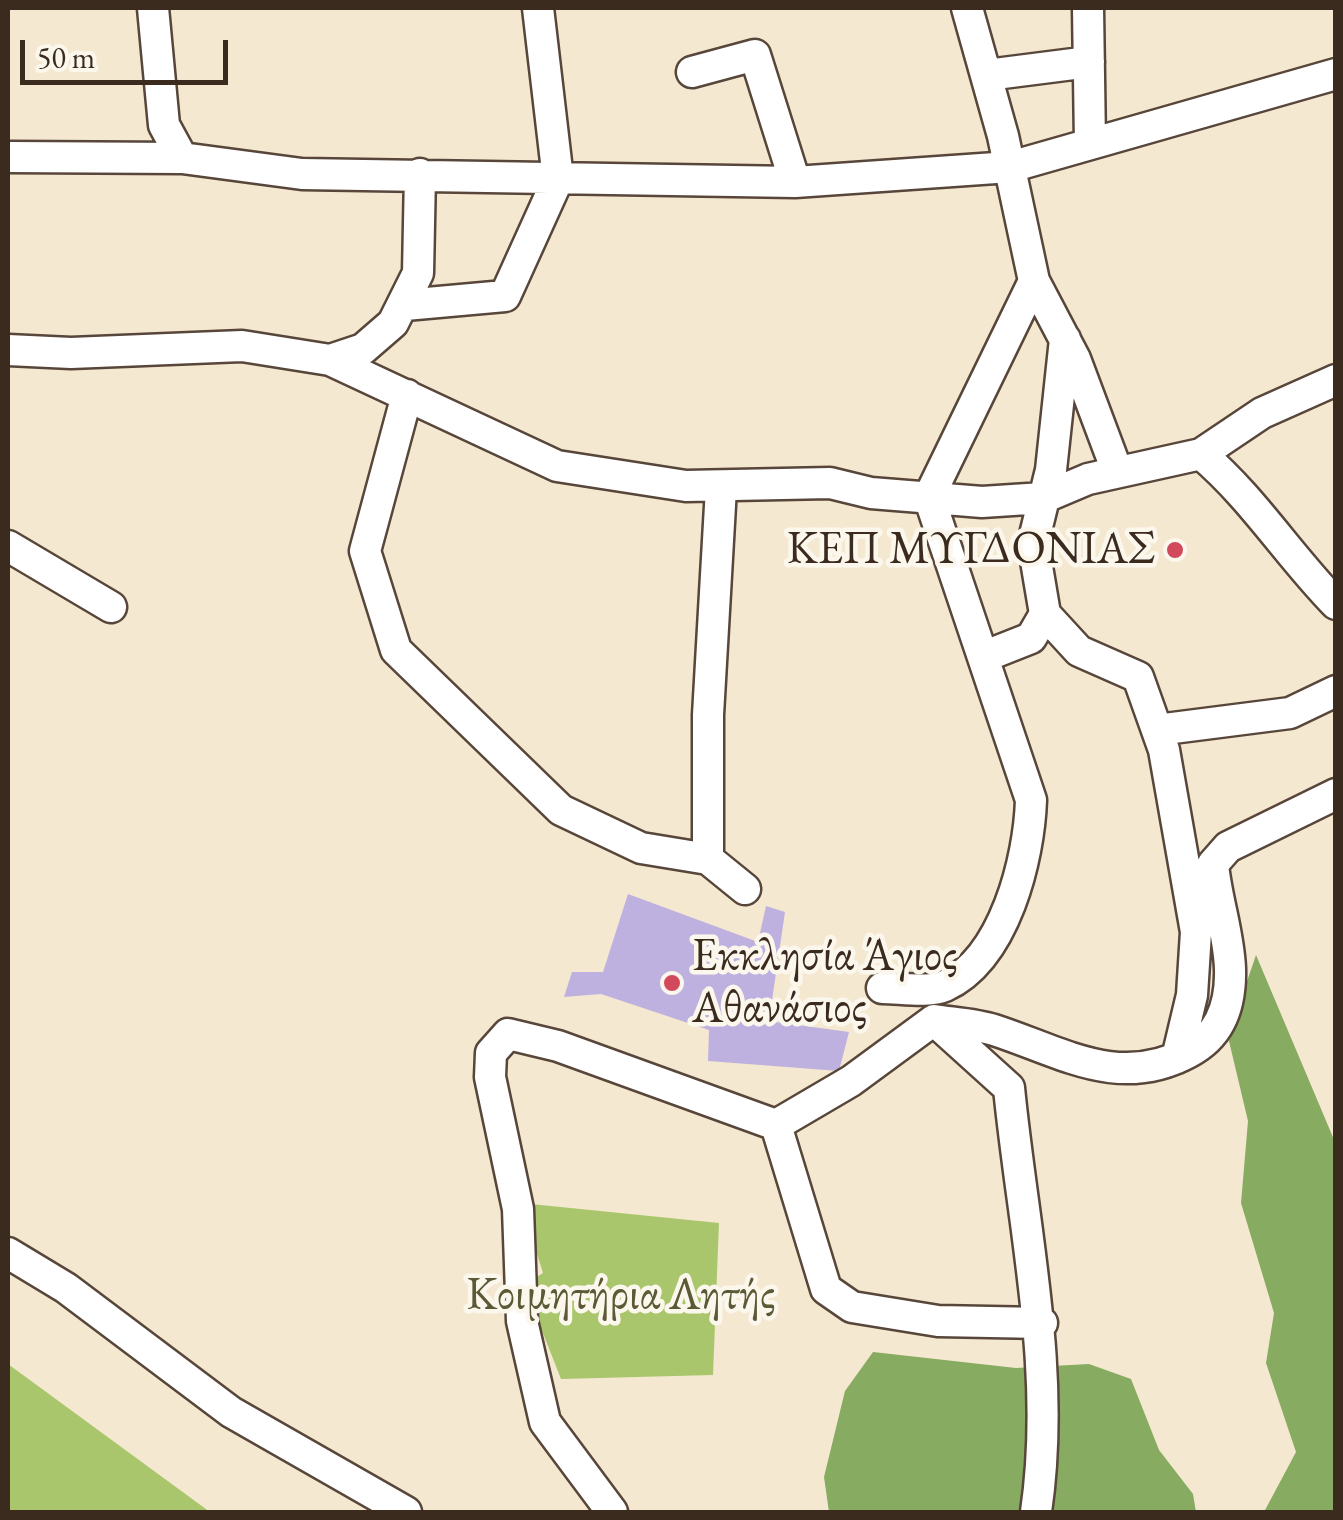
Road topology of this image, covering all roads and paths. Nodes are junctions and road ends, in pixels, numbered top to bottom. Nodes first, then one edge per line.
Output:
1 (154, 8) edge
2 (538, 8) edge
3 (967, 8) edge
4 (1088, 8) edge
5 (1089, 62) junction
6 (692, 72) dead end
7 (1336, 74) edge
8 (986, 75) junction
9 (1090, 144) junction
10 (8, 157) edge
11 (182, 158) junction
12 (1010, 167) junction
13 (420, 174) junction
14 (558, 179) junction
15 (795, 182) junction
16 (1034, 281) junction
17 (405, 305) junction
18 (1065, 339) junction
19 (8, 350) edge
20 (330, 360) junction
21 (1336, 380) edge
22 (407, 395) junction
23 (1201, 454) junction
24 (1117, 471) junction
25 (721, 488) junction
26 (929, 497) junction
27 (1043, 498) junction
28 (8, 546) edge
29 (1336, 604) edge
30 (111, 607) dead end
31 (1045, 614) junction
32 (983, 657) junction
33 (1336, 691) edge
34 (1157, 730) junction
35 (1336, 794) edge
36 (708, 859) junction
37 (746, 889) dead end
38 (882, 988) dead end
39 (934, 1020) junction
40 (1177, 1058) junction
41 (776, 1126) junction
42 (8, 1253) edge
43 (1042, 1323) junction
44 (406, 1512) edge
45 (612, 1512) edge
46 (1036, 1512) edge

1 - 11 street
2 - 14 street
3 - 8 street
4 - 5 street
5 - 8 street
5 - 9 street
6 - 15 street
7 - 9 street
8 - 12 street
9 - 12 street
10 - 11 street
11 - 13 street
12 - 15 street
12 - 16 street
13 - 14 street
13 - 17 street
14 - 15 street
14 - 17 street
16 - 18 street
16 - 26 street
17 - 20 street
18 - 24 street
18 - 27 street
19 - 20 street
20 - 22 street
21 - 23 street
22 - 25 street
22 - 36 street
23 - 24 street
23 - 29 street
24 - 27 street
25 - 26 street
25 - 36 street
26 - 27 street
26 - 32 street
27 - 31 street
28 - 30 street
31 - 32 street
31 - 34 street
32 - 38 street
33 - 34 street
34 - 40 street
35 - 40 street
36 - 37 street
39 - 40 street
39 - 41 street
39 - 43 street
41 - 43 street
41 - 45 street
42 - 44 street
43 - 46 street

